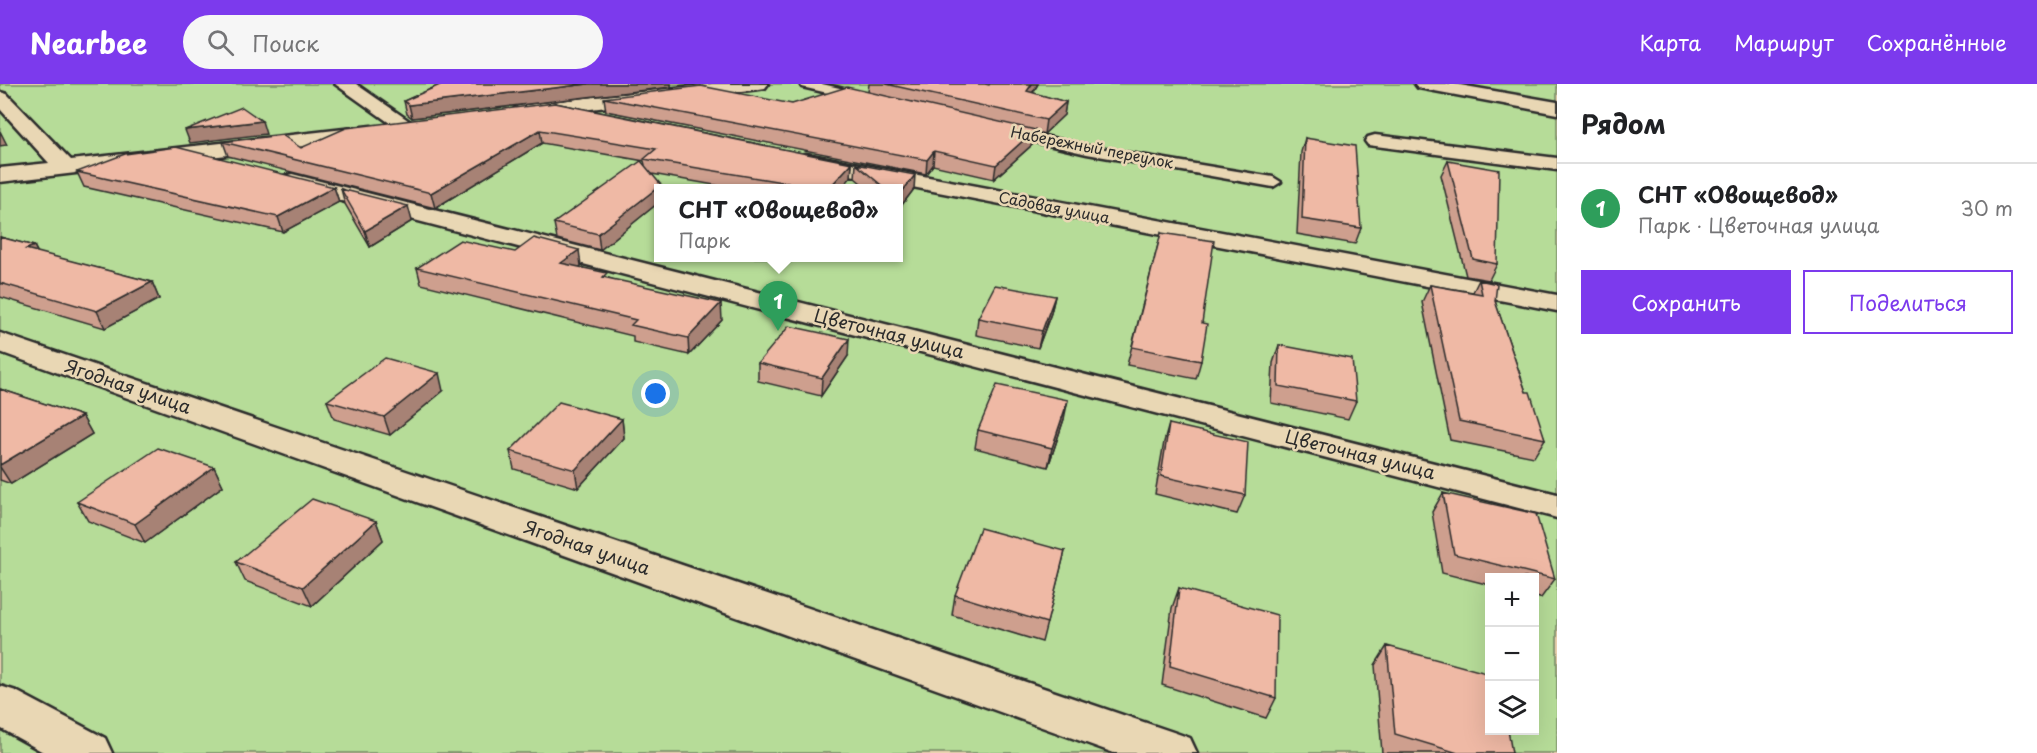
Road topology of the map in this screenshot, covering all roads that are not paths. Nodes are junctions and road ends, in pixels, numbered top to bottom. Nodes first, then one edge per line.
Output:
1 (344, 84) edge
2 (759, 84) edge
3 (806, 84) edge
4 (1424, 84) edge
5 (720, 86) edge
6 (0, 98) edge
7 (885, 102) edge
8 (552, 107) junction
9 (1557, 108) edge
10 (508, 113) edge
11 (620, 122) edge
12 (430, 124) edge
13 (408, 127) junction
14 (997, 129) edge
15 (1375, 141) dead end
16 (186, 153) junction
17 (779, 155) edge
18 (1557, 164) edge
19 (66, 168) junction
20 (0, 175) edge
21 (1273, 182) dead end
22 (1557, 303) edge
23 (0, 342) edge
24 (1557, 506) edge
25 (0, 705) edge
26 (88, 753) edge
27 (1173, 753) edge

1 - 13 street
2 - 5 street
3 - 7 lane
4 - 9 street
5 - 8 street
6 - 19 street
8 - 10 street
8 - 11 street
12 - 13 street
13 - 16 street
14 - 21 lane, Набережный переулок
15 - 18 street
16 - 19 street
16 - 24 street, Цветочная улица
17 - 22 street, Садовая улица
19 - 20 street
23 - 27 street, Ягодная улица
25 - 26 street

